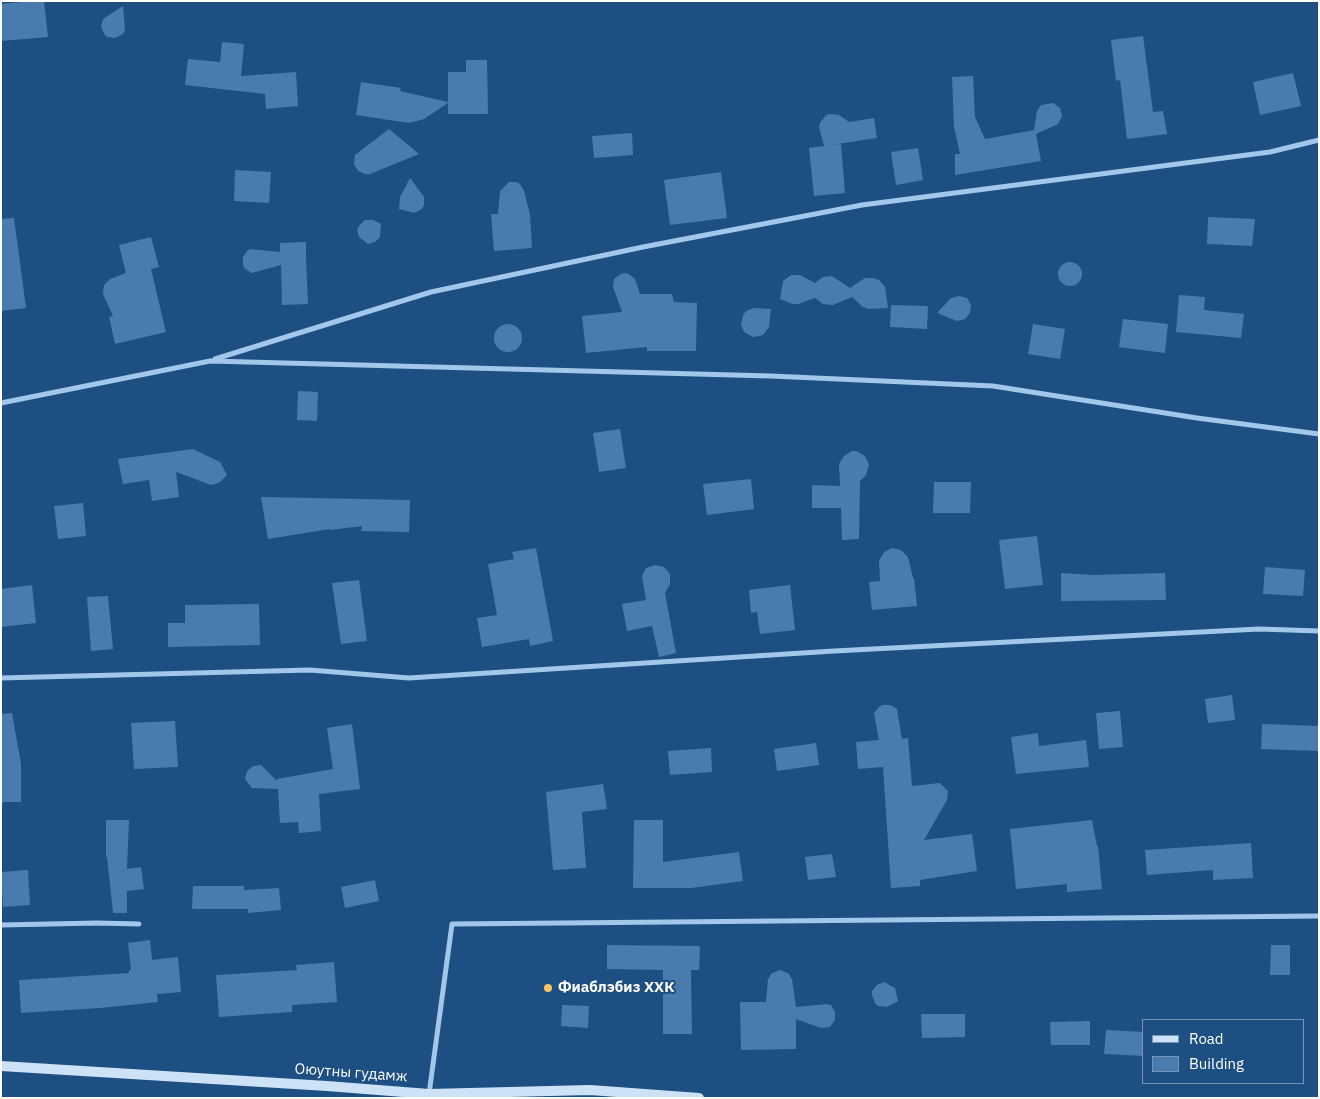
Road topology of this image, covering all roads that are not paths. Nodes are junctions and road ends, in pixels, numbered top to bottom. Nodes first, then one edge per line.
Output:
1 (1319, 140) edge
2 (210, 361) junction
3 (1, 402) edge
4 (1319, 434) edge
5 (1319, 631) edge
6 (1, 678) edge
7 (1319, 916) edge
8 (139, 924) dead end
9 (1, 925) edge
10 (1, 1066) edge
11 (429, 1094) junction
12 (699, 1098) edge

1 - 2 street
2 - 3 street
2 - 4 street
5 - 6 street
7 - 11 street
8 - 9 street
10 - 11 street, Оюутны гудамж
11 - 12 street, Оюутны гудамж

